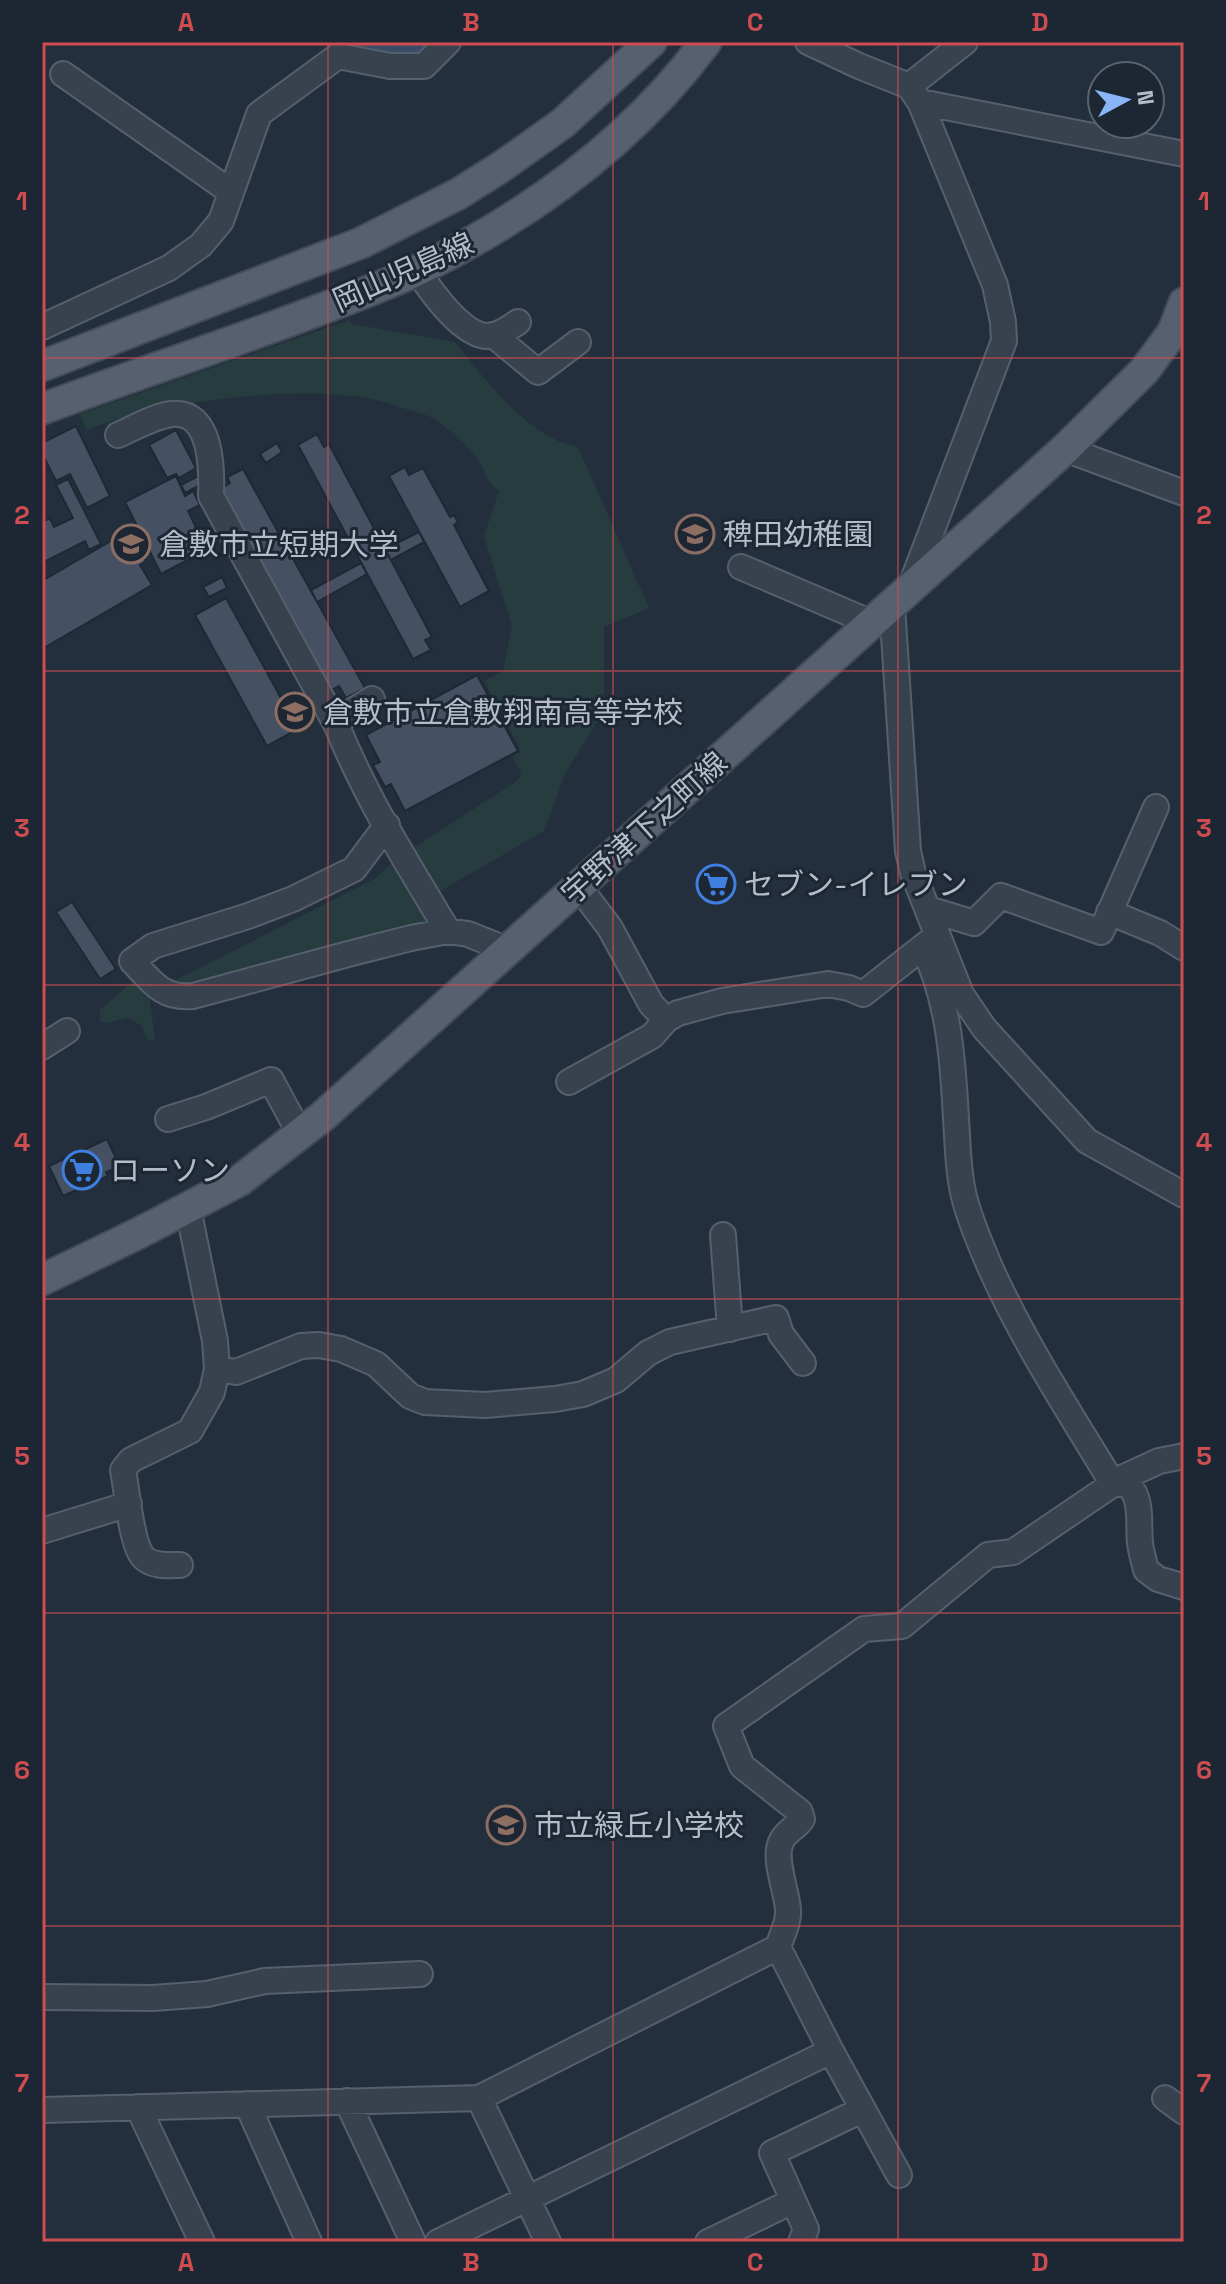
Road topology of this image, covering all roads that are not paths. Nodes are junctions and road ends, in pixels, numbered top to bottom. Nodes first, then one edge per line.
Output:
1 (448, 42) edge
2 (651, 42) edge
3 (706, 42) edge
4 (808, 42) edge
5 (965, 42) edge
6 (63, 74) dead end
7 (915, 94) junction
8 (1184, 154) edge
9 (231, 192) junction
10 (417, 270) junction
11 (1184, 303) edge
12 (518, 322) dead end
13 (42, 327) edge
14 (1178, 330) edge
15 (493, 335) junction
16 (578, 342) dead end
17 (42, 366) edge
18 (42, 409) edge
19 (118, 435) dead end
20 (1065, 449) junction
21 (1184, 493) edge
22 (741, 567) dead end
23 (891, 606) junction
24 (372, 699) dead end
25 (337, 726) junction
26 (1156, 807) dead end
27 (387, 825) junction
28 (579, 887) junction
29 (928, 909) junction
30 (1109, 912) junction
31 (448, 931) junction
32 (930, 941) junction
33 (1184, 948) edge
34 (508, 950) junction
35 (666, 1020) junction
36 (67, 1031) dead end
37 (42, 1047) edge
38 (569, 1082) dead end
39 (168, 1119) dead end
40 (300, 1134) junction
41 (1184, 1195) edge
42 (188, 1208) junction
43 (723, 1235) dead end
44 (42, 1280) edge
45 (730, 1329) junction
46 (803, 1363) dead end
47 (217, 1369) junction
48 (1184, 1456) edge
49 (1113, 1484) junction
50 (129, 1504) junction
51 (42, 1531) edge
52 (180, 1565) dead end
53 (1184, 1587) edge
54 (778, 1947) junction
55 (420, 1974) dead end
56 (42, 1997) edge
57 (831, 2051) junction
58 (479, 2098) junction
59 (347, 2101) junction
60 (247, 2104) junction
61 (138, 2107) junction
62 (42, 2110) edge
63 (862, 2110) junction
64 (899, 2175) dead end
65 (527, 2198) junction
66 (793, 2201) junction
67 (202, 2242) edge
68 (309, 2242) edge
69 (413, 2242) edge
70 (438, 2242) edge
71 (548, 2242) edge
72 (708, 2242) edge
73 (801, 2242) edge

1 - 9 street
2 - 17 main road, 岡山児島線
3 - 10 main road, 岡山児島線
4 - 7 street
5 - 7 street
6 - 9 street
7 - 8 street
7 - 23 street
9 - 13 street
10 - 15 street
10 - 18 main road, 岡山児島線
11 - 14 main road, 宇野津下之町線
12 - 15 street
14 - 20 main road, 宇野津下之町線
15 - 16 street
19 - 25 street
20 - 21 street
20 - 23 main road, 宇野津下之町線
22 - 23 street
23 - 28 main road, 宇野津下之町線
23 - 29 street
24 - 25 street
25 - 27 street
26 - 30 street
27 - 31 street
27 - 31 street
28 - 34 main road, 宇野津下之町線
28 - 35 street
29 - 30 street
29 - 32 street
30 - 33 street
31 - 34 street
32 - 35 street
32 - 41 street
32 - 49 street
34 - 40 main road, 宇野津下之町線
35 - 38 street
36 - 37 street
39 - 40 street
40 - 42 main road, 宇野津下之町線
42 - 44 main road, 宇野津下之町線
42 - 47 street
43 - 45 street
45 - 46 street
45 - 47 street
47 - 50 street
48 - 49 street
49 - 53 street
49 - 54 street
50 - 51 street
50 - 52 street
54 - 57 street
54 - 58 street
55 - 56 street
57 - 63 street
57 - 65 street
58 - 59 street
58 - 65 street
59 - 60 street
59 - 69 street
60 - 61 street
60 - 68 street
61 - 62 street
61 - 67 street
63 - 64 street
63 - 66 street
65 - 70 street
65 - 71 street
66 - 72 street
66 - 73 street

